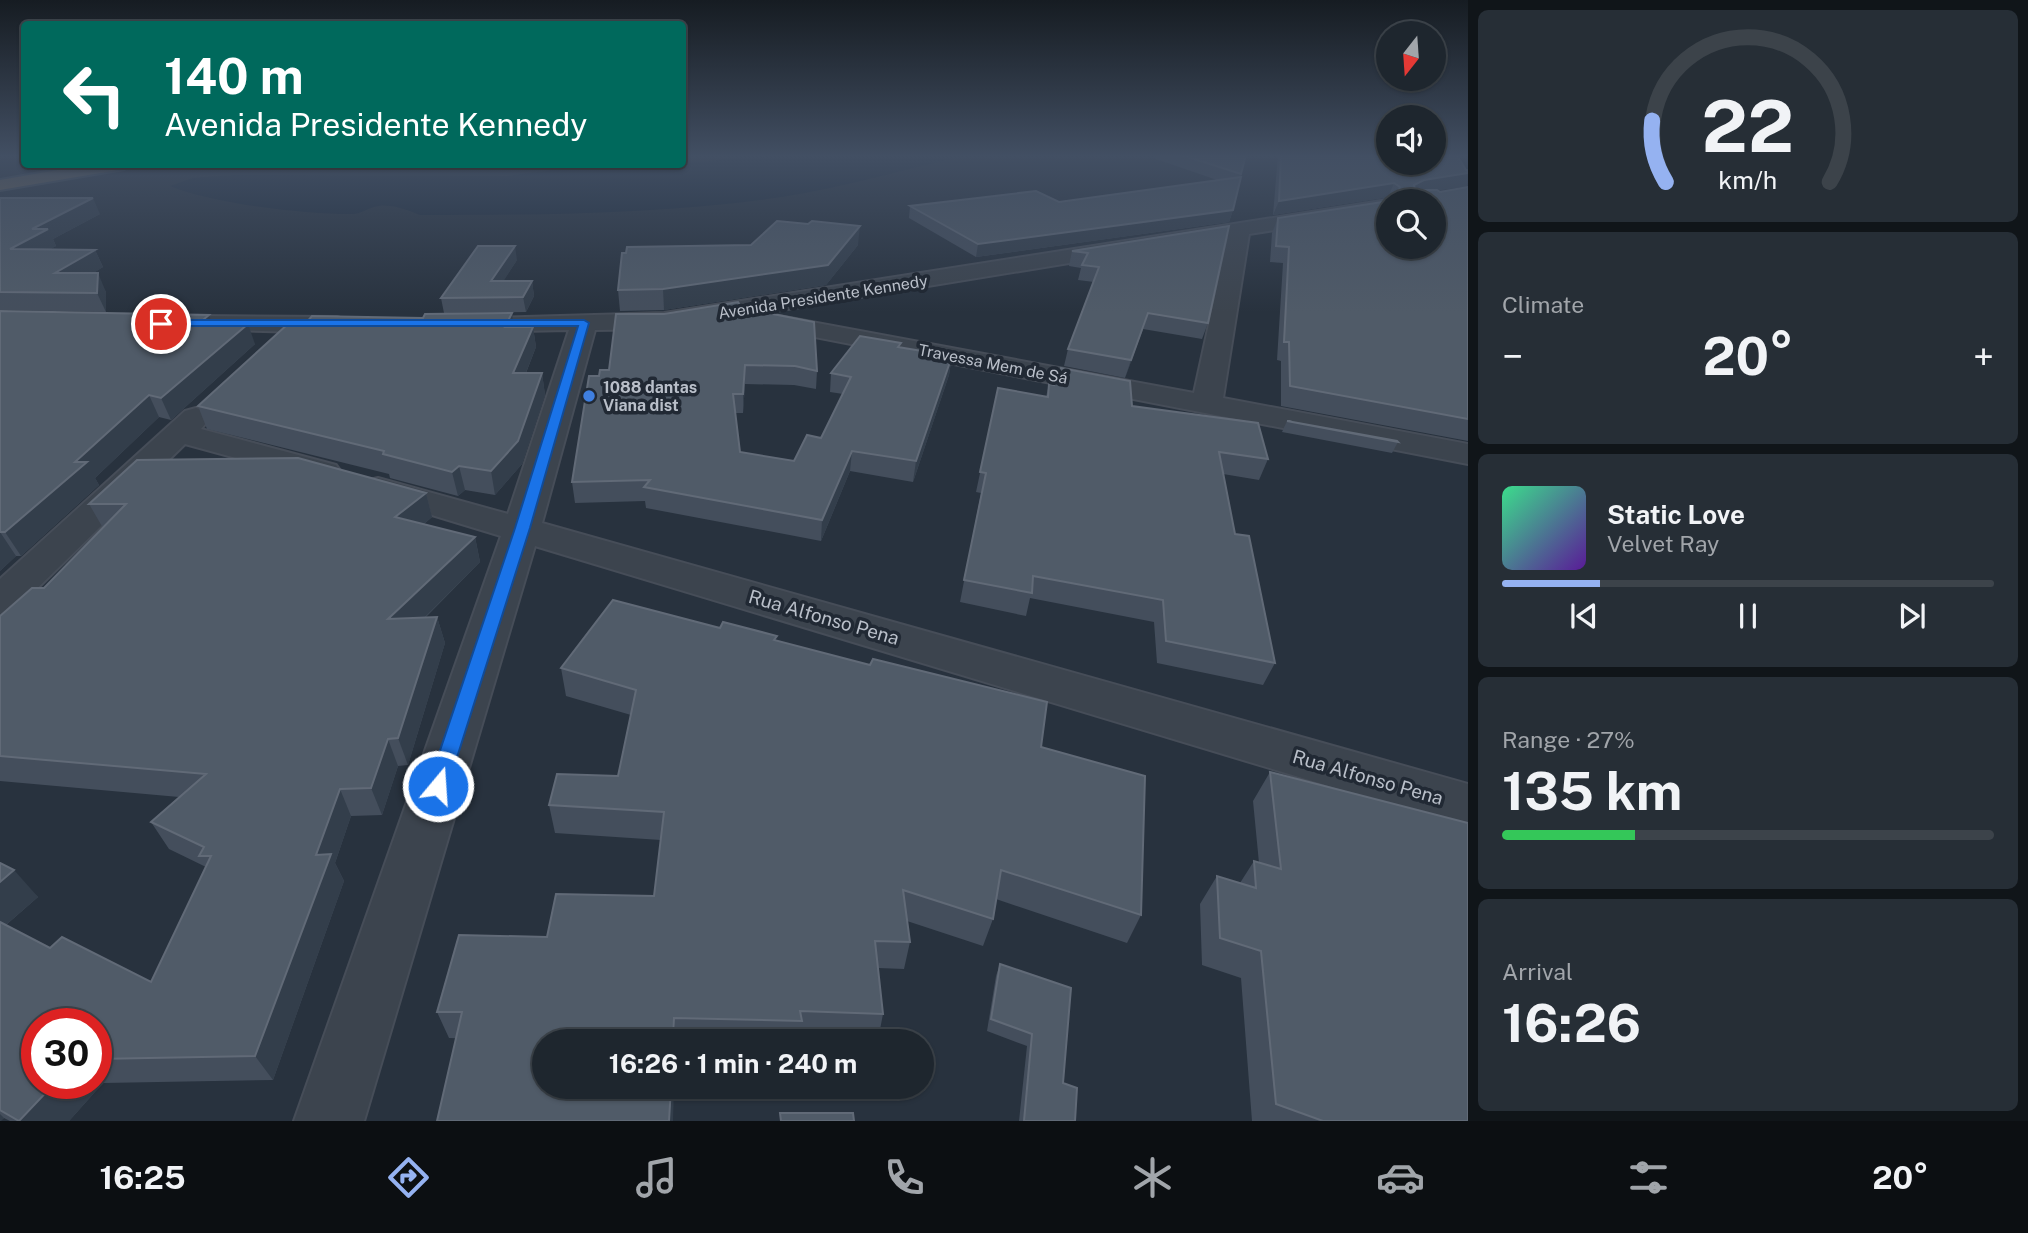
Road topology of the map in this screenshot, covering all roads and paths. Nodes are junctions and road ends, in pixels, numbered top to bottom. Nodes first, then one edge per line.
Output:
1 (1376, 208) edge
2 (1240, 230) junction
3 (725, 313) junction
4 (584, 323) junction
5 (174, 324) edge
6 (433, 324) edge
7 (295, 325) junction
8 (364, 325) edge
9 (266, 352) edge
10 (218, 397) edge
11 (1207, 403) junction
12 (179, 433) junction
13 (1468, 454) edge
14 (522, 528) junction
15 (0, 602) edge
16 (1468, 806) edge
17 (330, 1121) edge

1 - 2 street, Avenida Presidente Kennedy
2 - 3 street, Avenida Presidente Kennedy
2 - 11 street
3 - 4 street, Avenida Presidente Kennedy
3 - 11 street, Travessa Mem de Sá
4 - 6 street, Avenida Presidente Kennedy
4 - 14 street
5 - 7 street
7 - 8 street
7 - 9 street
10 - 12 street
11 - 13 street, Travessa Mem de Sá
12 - 14 street, Rua Alfonso Pena
12 - 15 street
14 - 16 street, Rua Alfonso Pena
14 - 17 street

